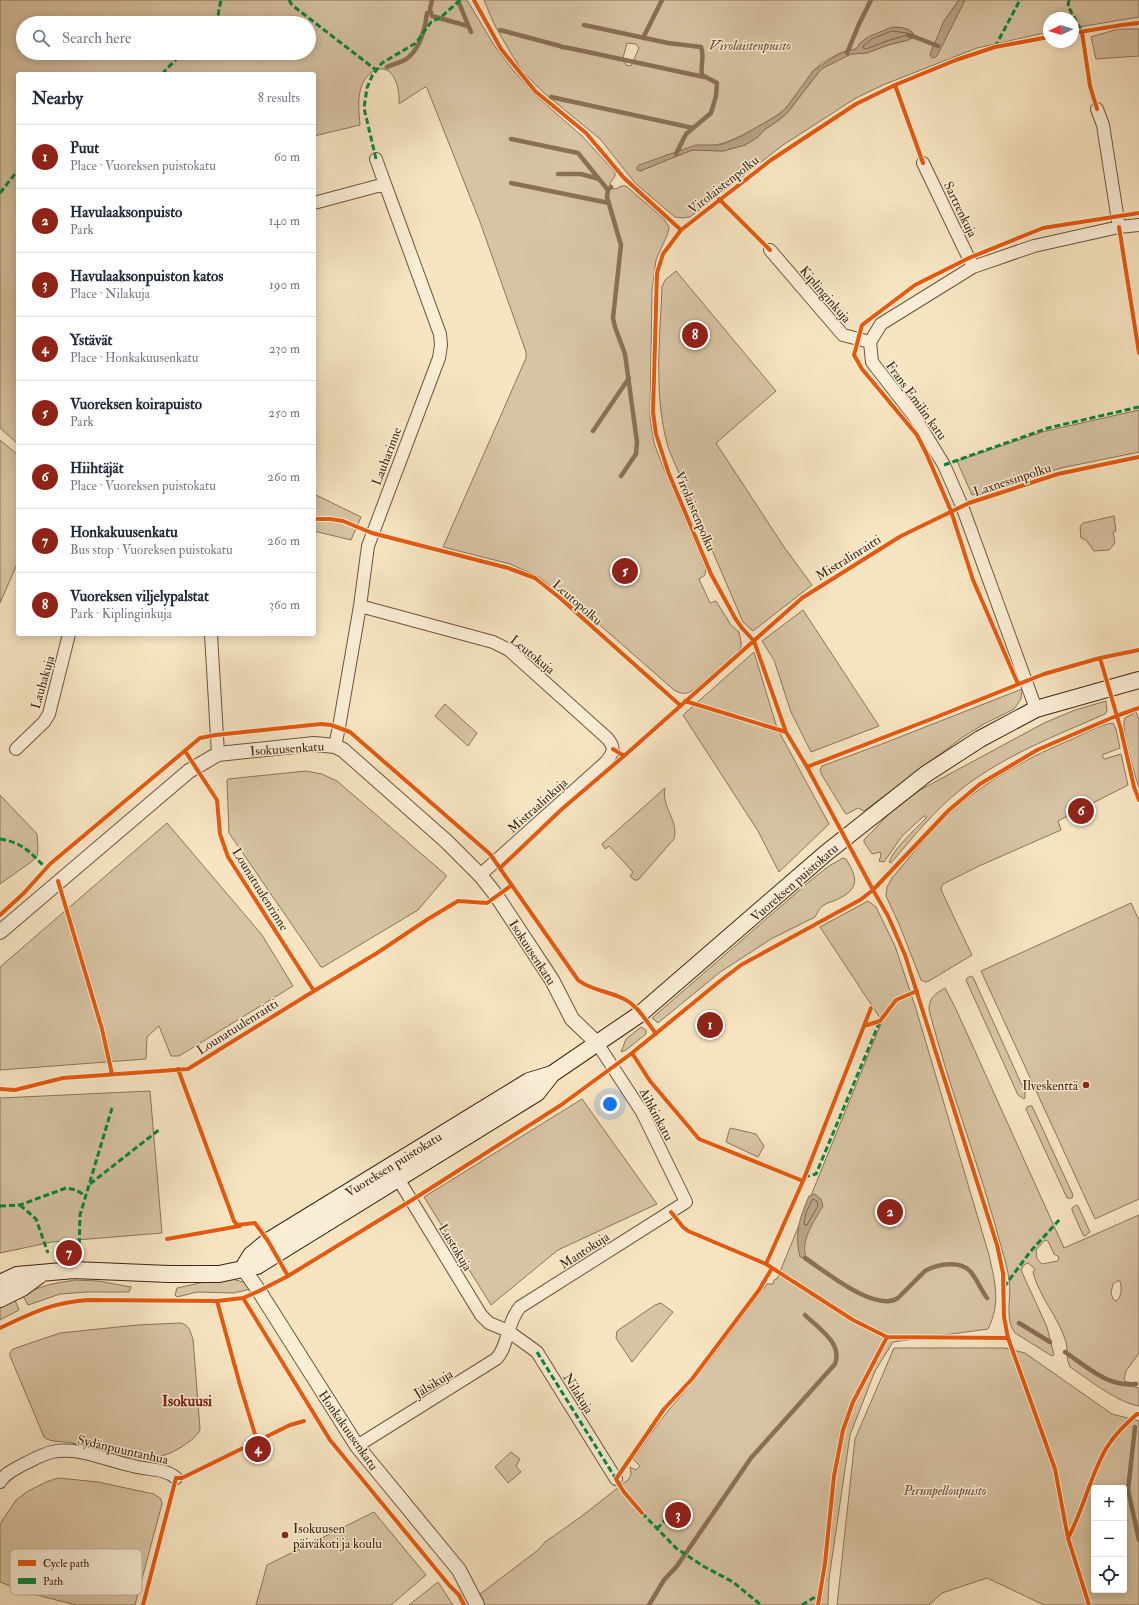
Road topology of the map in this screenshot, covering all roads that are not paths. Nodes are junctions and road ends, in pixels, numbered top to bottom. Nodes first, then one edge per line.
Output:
1 (1097, 109) dead end
2 (376, 159) dead end
3 (923, 163) dead end
4 (385, 184) junction
5 (316, 202) edge
6 (1139, 225) edge
7 (1119, 227) junction
8 (770, 250) dead end
9 (973, 267) junction
10 (870, 342) junction
11 (360, 606) junction
12 (68, 636) edge
13 (211, 636) edge
14 (1139, 680) edge
15 (1036, 709) junction
16 (335, 746) junction
17 (16, 749) dead end
18 (218, 754) junction
19 (612, 755) joint
20 (480, 875) junction
21 (0, 932) edge
22 (597, 1043) junction
23 (394, 1172) junction
24 (686, 1202) joint
25 (243, 1268) junction
26 (41, 1274) junction
27 (0, 1283) edge
28 (0, 1299) edge
29 (508, 1331) junction
30 (357, 1446) junction
31 (176, 1478) dead end
32 (616, 1479) dead end
33 (0, 1482) edge
34 (476, 1605) edge

1 - 7 street
2 - 4 street, Lauharinne
3 - 9 street, Sartrenkuja
4 - 5 street
4 - 11 street, Lauharinne
6 - 7 street
7 - 9 street
8 - 10 street, Kiplinginkuja
9 - 10 street
10 - 15 street, Frans Emilin katu
11 - 16 street, Lauharinne
11 - 19 street, Leutokuja
12 - 17 street, Lauhakuja
13 - 18 street
14 - 15 main road, Vuoreksen puistokatu
15 - 22 main road, Vuoreksen puistokatu
16 - 18 street, Isokuusenkatu
16 - 20 street, Isokuusenkatu
18 - 21 street, Isokuusenkatu
19 - 20 street, Mistraalinkuja
20 - 22 street, Isokuusenkatu
22 - 23 main road, Vuoreksen puistokatu
22 - 24 street, Aihkinkatu
23 - 25 main road, Vuoreksen puistokatu
23 - 29 street, Lustokuja
24 - 29 street, Mantokuja
25 - 26 main road
25 - 30 street, Honkakuusenkatu
26 - 27 main road
26 - 28 main road
29 - 30 street, Jälsikuja
29 - 32 street, Nilakuja
30 - 34 street, Honkakuusenkatu
31 - 33 street, Sydänpuuntanhua

